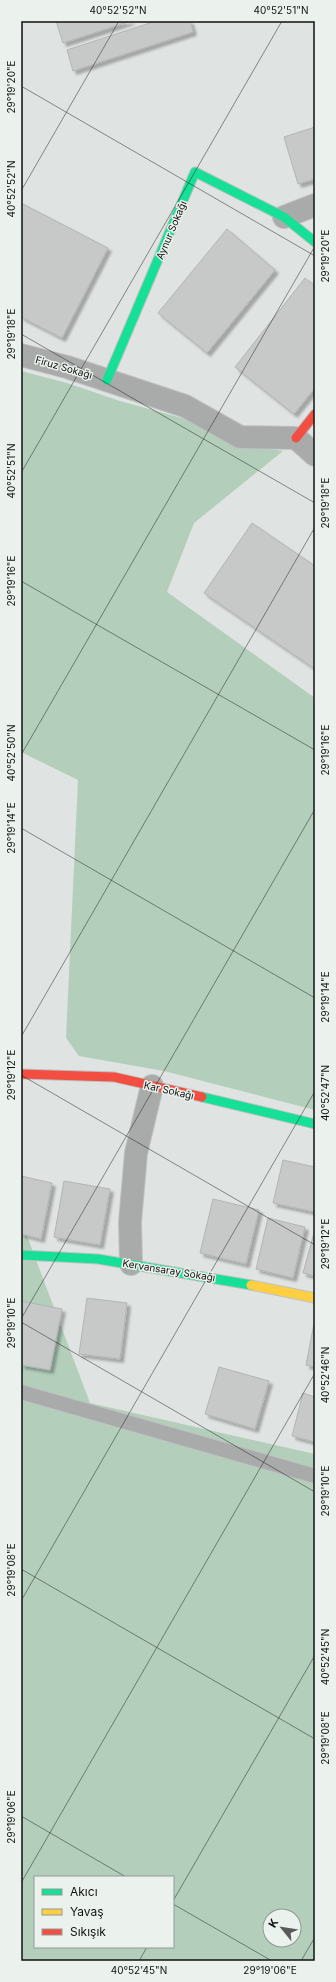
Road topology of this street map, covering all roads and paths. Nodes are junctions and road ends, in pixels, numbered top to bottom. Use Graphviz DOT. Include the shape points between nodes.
graph roads {
  1 [pos="315,205"];
  2 [pos="284,217"];
  3 [pos="315,242"];
  4 [pos="21,355"];
  5 [pos="107,380"];
  6 [pos="315,414"];
  7 [pos="296,438"];
  8 [pos="315,455"];
  9 [pos="21,1074"];
  10 [pos="152,1086"];
  11 [pos="315,1124"];
  12 [pos="21,1255"];
  13 [pos="131,1264"];
  14 [pos="315,1298"];
  15 [pos="21,1392"];
  16 [pos="315,1476"];
  1 -- 2 [label="street"];
  2 -- 3 [label="street"];
  2 -- 5 [label="street, Aynur Sokağı" via="195,172"];
  4 -- 5 [label="street, Firuz Sokağı"];
  5 -- 7 [label="street, Firuz Sokağı" via="185,406 240,436"];
  6 -- 7 [label="street"];
  7 -- 8 [label="street"];
  9 -- 10 [label="street, Kar Sokağı" via="114,1077"];
  10 -- 11 [label="street, Kar Sokağı"];
  10 -- 13 [label="street" via="136,1153 130,1222"];
  12 -- 13 [label="street, Kervansaray Sokağı" via="98,1258"];
  13 -- 14 [label="street, Kervansaray Sokağı"];
  15 -- 16 [label="lane"];
}
